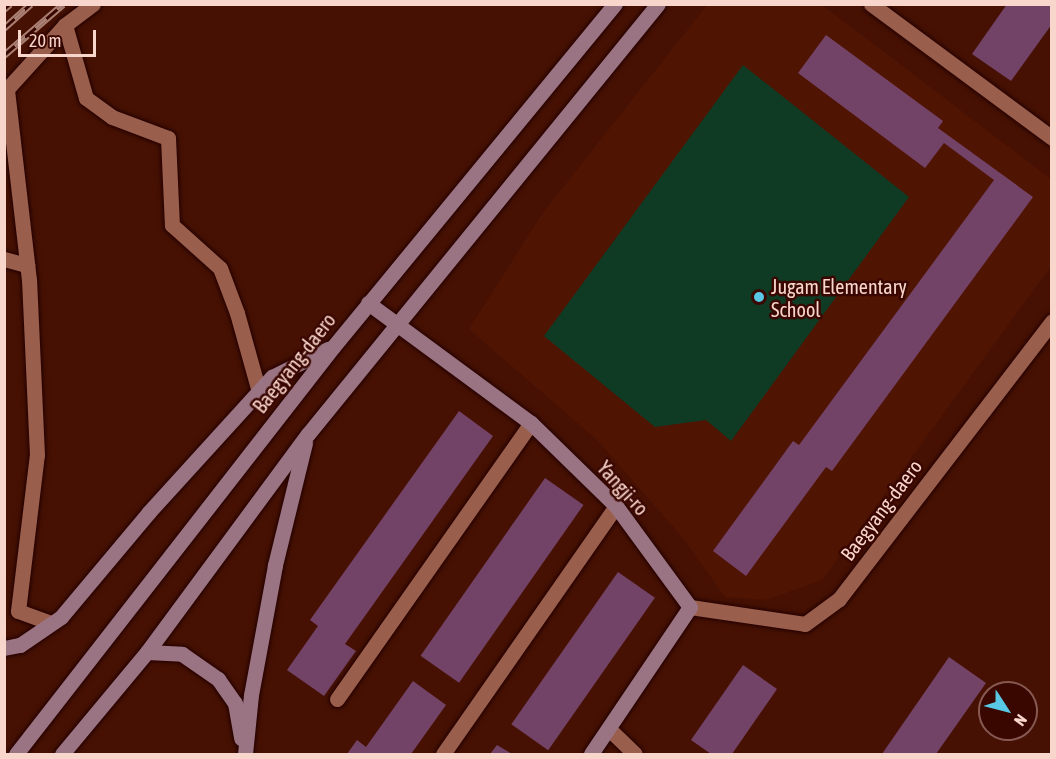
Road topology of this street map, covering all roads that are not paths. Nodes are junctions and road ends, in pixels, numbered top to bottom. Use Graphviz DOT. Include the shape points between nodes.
graph roads {
  1 [pos="93,4"];
  2 [pos="615,4"];
  3 [pos="658,4"];
  4 [pos="871,4"];
  5 [pos="65,26"];
  6 [pos="1052,138"];
  7 [pos="4,259"];
  8 [pos="27,265"];
  9 [pos="369,303"];
  10 [pos="1052,321"];
  11 [pos="394,325"];
  12 [pos="333,346"];
  13 [pos="259,392"];
  14 [pos="531,423"];
  15 [pos="308,434"];
  16 [pos="616,506"];
  17 [pos="690,607"];
  18 [pos="51,623"];
  19 [pos="4,648"];
  20 [pos="147,652"];
  21 [pos="337,699"];
  22 [pos="609,729"];
  23 [pos="16,754"];
  24 [pos="62,754"];
  25 [pos="244,754"];
  26 [pos="443,754"];
  27 [pos="591,754"];
  28 [pos="635,754"];
  1 -- 5 [label="street"];
  2 -- 9 [label="main road, Baegyang-daero"];
  3 -- 11 [label="main road"];
  4 -- 6 [label="street"];
  5 -- 8 [label="street" via="7,89"];
  5 -- 13 [label="street" via="86,98 112,117 168,138 172,225 220,268"];
  7 -- 8 [label="street"];
  8 -- 18 [label="street" via="37,455 18,611"];
  9 -- 11 [label="main road, Yangji-ro"];
  9 -- 12 [label="main road, Baegyang-daero"];
  10 -- 17 [label="street, Baegyang-daero" via="839,599 805,624"];
  11 -- 14 [label="main road, Yangji-ro"];
  11 -- 15 [label="main road"];
  12 -- 13 [label="main road" via="272,377"];
  12 -- 23 [label="main road, Baegyang-daero"];
  13 -- 18 [label="main road" via="149,512 62,617"];
  14 -- 16 [label="main road, Yangji-ro"];
  14 -- 21 [label="street"];
  15 -- 20 [label="main road"];
  15 -- 25 [label="main road" via="275,565"];
  16 -- 17 [label="main road, Yangji-ro"];
  16 -- 26 [label="street"];
  17 -- 22 [label="main road"];
  18 -- 19 [label="main road" via="20,645"];
  20 -- 24 [label="main road"];
  20 -- 25 [label="main road" via="182,654 218,679 235,703"];
  22 -- 27 [label="main road"];
  22 -- 28 [label="street"];
}
